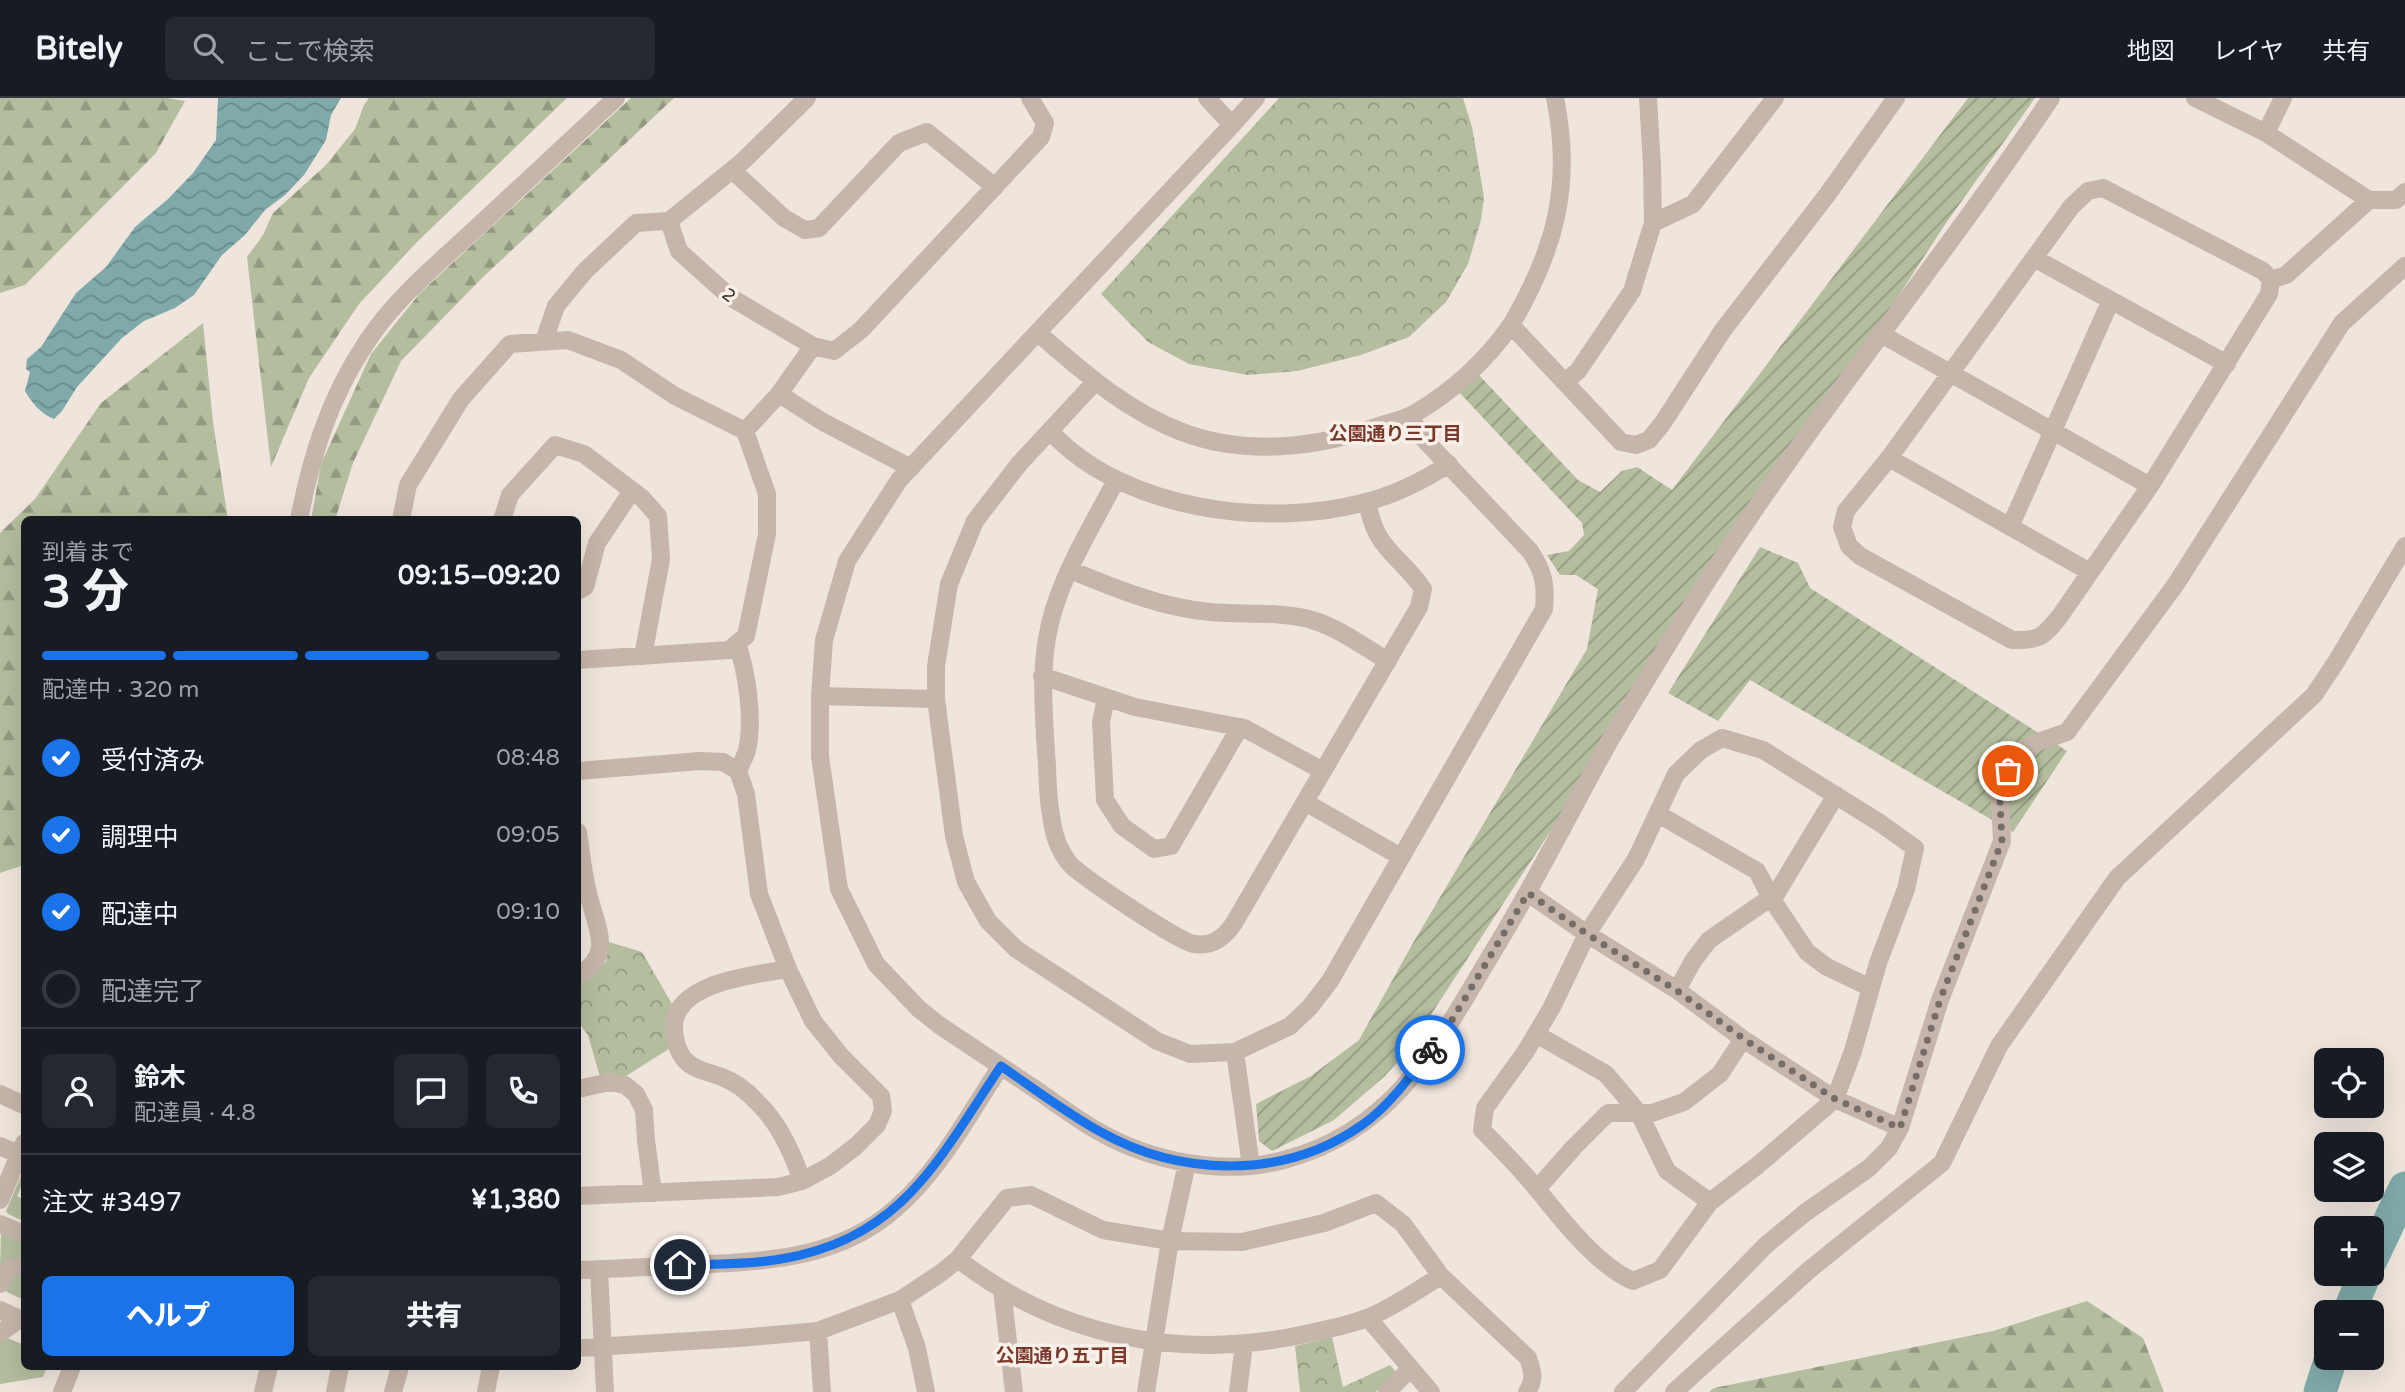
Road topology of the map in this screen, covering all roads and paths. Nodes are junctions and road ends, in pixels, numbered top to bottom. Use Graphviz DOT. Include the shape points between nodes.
graph roads {
  1 [pos="615,98"];
  2 [pos="807,98"];
  3 [pos="1030,98"];
  4 [pos="1206,98"];
  5 [pos="1256,98"];
  6 [pos="1556,98"];
  7 [pos="1648,98"];
  8 [pos="1775,98"];
  9 [pos="1896,98"];
  10 [pos="2050,98"];
  11 [pos="2195,98"];
  12 [pos="2283,98"];
  13 [pos="1231,125"];
  14 [pos="2266,133"];
  15 [pos="732,170"];
  16 [pos="995,187"];
  17 [pos="2405,192"];
  18 [pos="2369,200"];
  19 [pos="669,221"];
  20 [pos="1653,223"];
  21 [pos="2034,258"];
  22 [pos="2405,267"];
  23 [pos="2271,280"];
  24 [pos="2110,300"];
  25 [pos="1511,325"];
  26 [pos="1038,333"];
  27 [pos="1881,334"];
  28 [pos="544,341"];
  29 [pos="813,346"];
  30 [pos="2227,364"];
  31 [pos="1950,374"];
  32 [pos="1095,382"];
  33 [pos="1565,382"];
  34 [pos="779,394"];
  35 [pos="1411,416"];
  36 [pos="745,431"];
  37 [pos="1051,432"];
  38 [pos="2052,432"];
  39 [pos="1889,458"];
  40 [pos="1449,464"];
  41 [pos="911,468"];
  42 [pos="1116,481"];
  43 [pos="2150,486"];
  44 [pos="632,491"];
  45 [pos="1367,502"];
  46 [pos="300,516"];
  47 [pos="402,516"];
  48 [pos="503,516"];
  49 [pos="2010,527"];
  50 [pos="2405,546"];
  51 [pos="1070,570"];
  52 [pos="2090,572"];
  53 [pos="581,589"];
  54 [pos="737,643"];
  55 [pos="643,656"];
  56 [pos="581,660"];
  57 [pos="1388,661"];
  58 [pos="1042,676"];
  59 [pos="820,696"];
  60 [pos="1106,698"];
  61 [pos="936,699"];
  62 [pos="1240,727"];
  63 [pos="581,771"];
  64 [pos="738,771"];
  65 [pos="1323,771"];
  66 [pos="1836,795"];
  67 [pos="1305,802"];
  68 [pos="1658,814"];
  69 [pos="581,851"];
  70 [pos="1401,858"];
  71 [pos="1528,893"];
  72 [pos="1771,898"];
  73 [pos="1587,934"];
  74 [pos="788,969"];
  75 [pos="581,973"];
  76 [pos="1871,988"];
  77 [pos="1676,990"];
  78 [pos="1536,1034"];
  79 [pos="1744,1039"];
  80 [pos="1235,1052"];
  81 [pos="1001,1066"];
  82 [pos="581,1088"];
  83 [pos="0,1094"];
  84 [pos="1835,1099"];
  85 [pos="21,1104"];
  86 [pos="1639,1113"];
  87 [pos="1900,1128"];
  88 [pos="0,1146"];
  89 [pos="21,1151"];
  90 [pos="21,1156"];
  91 [pos="1186,1163"];
  92 [pos="1251,1166"];
  93 [pos="802,1181"];
  94 [pos="1537,1189"];
  95 [pos="653,1193"];
  96 [pos="581,1196"];
  97 [pos="0,1200"];
  98 [pos="1710,1202"];
  99 [pos="0,1223"];
  100 [pos="21,1231"];
  101 [pos="1170,1241"];
  102 [pos="958,1259"];
  103 [pos="21,1266"];
  104 [pos="599,1269"];
  105 [pos="581,1270"];
  106 [pos="1441,1276"];
  107 [pos="0,1284"];
  108 [pos="1002,1290"];
  109 [pos="900,1300"];
  110 [pos="0,1310"];
  111 [pos="1368,1318"];
  112 [pos="21,1320"];
  113 [pos="21,1321"];
  114 [pos="818,1331"];
  115 [pos="0,1334"];
  116 [pos="1155,1343"];
  117 [pos="1244,1344"];
  118 [pos="603,1347"];
  119 [pos="581,1348"];
  120 [pos="1410,1369"];
  121 [pos="71,1370"];
  122 [pos="268,1370"];
  123 [pos="340,1370"];
  124 [pos="399,1370"];
  125 [pos="490,1370"];
  126 [pos="60,1392"];
  127 [pos="263,1392"];
  128 [pos="335,1392"];
  129 [pos="393,1392"];
  130 [pos="486,1392"];
  131 [pos="605,1392"];
  132 [pos="822,1392"];
  133 [pos="926,1392"];
  134 [pos="1014,1392"];
  135 [pos="1146,1392"];
  136 [pos="1238,1392"];
  137 [pos="1387,1392"];
  138 [pos="1431,1392"];
  139 [pos="1527,1392"];
  140 [pos="1623,1392"];
  141 [pos="1674,1392"];
  1 -- 46 [label="street" via="383,320 352,366 324,424"];
  2 -- 15 [label="street"];
  3 -- 16 [label="street" via="1045,123 1041,137"];
  4 -- 13 [label="street"];
  5 -- 13 [label="street"];
  6 -- 25 [label="street" via="1562,132 1562,186 1550,243 1533,287"];
  7 -- 20 [label="street"];
  8 -- 20 [label="street" via="1693,204"];
  9 -- 33 [label="street" via="1723,330 1649,440 1636,445 1621,442"];
  10 -- 27 [label="street"];
  11 -- 14 [label="street"];
  12 -- 14 [label="street"];
  13 -- 26 [label="street"];
  14 -- 18 [label="street"];
  15 -- 16 [label="street" via="784,218 805,230 819,228 899,143 927,132"];
  15 -- 19 [label="street"];
  16 -- 29 [label="street" via="861,330 834,351"];
  17 -- 18 [label="street" via="2396,200"];
  18 -- 23 [label="street" via="2286,275"];
  19 -- 28 [label="street" via="636,223 585,271 556,306"];
  19 -- 29 [label="street, 2" via="679,251 730,297"];
  20 -- 33 [label="street" via="1632,292 1578,372"];
  21 -- 23 [label="street" via="2071,207 2088,191 2103,188 2263,271"];
  21 -- 24 [label="street"];
  21 -- 31 [label="street"];
  22 -- 87 [label="street" via="2342,323 2176,584 2067,732 2035,743 2009,768 2000,801 2002,841 1940,1000"];
  23 -- 30 [label="street" via="2269,294"];
  24 -- 30 [label="street"];
  24 -- 38 [label="street"];
  25 -- 33 [label="street"];
  25 -- 35 [label="street" via="1463,379"];
  26 -- 32 [label="street"];
  26 -- 41 [label="street"];
  27 -- 31 [label="street"];
  27 -- 71 [label="street" via="1788,461 1692,605 1609,743"];
  28 -- 36 [label="street" via="568,340 621,360 675,396"];
  28 -- 47 [label="street" via="510,344 461,400 408,485"];
  29 -- 34 [label="street"];
  30 -- 43 [label="street"];
  31 -- 38 [label="street"];
  31 -- 39 [label="street"];
  32 -- 35 [label="street" via="1182,432 1244,445 1323,442"];
  32 -- 37 [label="street"];
  34 -- 36 [label="street"];
  34 -- 41 [label="street"];
  35 -- 40 [label="street" via="1419,434"];
  36 -- 54 [label="street" via="767,494 767,534 746,636"];
  37 -- 42 [label="street"];
  37 -- 61 [label="street" via="996,491 975,521 949,584 936,666"];
  38 -- 43 [label="street"];
  38 -- 49 [label="street"];
  39 -- 49 [label="street"];
  39 -- 52 [label="street" via="1846,511 1842,527 1849,546 1860,556 2012,640 2032,641 2045,635"];
  40 -- 45 [label="street"];
  40 -- 70 [label="street" via="1530,551 1541,568 1544,609"];
  41 -- 59 [label="street" via="846,561 824,640"];
  42 -- 45 [label="street" via="1168,499 1236,511 1298,512"];
  42 -- 51 [label="street"];
  43 -- 52 [label="street"];
  44 -- 48 [label="street" via="584,454 555,445 510,495"];
  44 -- 53 [label="street" via="597,543"];
  44 -- 55 [label="street" via="658,516 661,559"];
  45 -- 57 [label="street" via="1375,530 1423,589 1419,607"];
  49 -- 52 [label="street"];
  50 -- 141 [label="street" via="2314,695 2117,878 1999,1046 1942,1163 1809,1270"];
  51 -- 57 [label="street" via="1134,596 1187,609 1308,618"];
  51 -- 58 [label="street" via="1052,613"];
  54 -- 55 [label="street" via="729,650"];
  54 -- 64 [label="street" via="749,709 747,749"];
  55 -- 56 [label="street"];
  57 -- 65 [label="street"];
  58 -- 60 [label="street"];
  58 -- 67 [label="street" via="1050,814 1060,851 1078,872 1182,940 1199,945 1227,933"];
  59 -- 61 [label="street"];
  59 -- 81 [label="street" via="820,756 839,889 876,964 919,1009"];
  60 -- 62 [label="street"];
  60 -- 62 [label="street" via="1101,722 1105,800 1122,826 1154,849 1171,846"];
  61 -- 80 [label="street" via="954,836 966,882 988,921 1016,949 1157,1041 1190,1054"];
  62 -- 65 [label="street"];
  63 -- 64 [label="street" via="723,761"];
  64 -- 74 [label="street" via="746,794 759,894"];
  65 -- 67 [label="street"];
  66 -- 68 [label="street" via="1763,750 1721,738 1676,774"];
  66 -- 72 [label="street"];
  66 -- 76 [label="street" via="1915,848 1906,889"];
  67 -- 70 [label="street"];
  68 -- 72 [label="street" via="1757,871"];
  68 -- 73 [label="street" via="1636,859"];
  69 -- 75 [label="street" via="601,944 595,963"];
  70 -- 80 [label="street" via="1330,981 1310,1007 1290,1026"];
  71 -- 73 [label="street"];
  71 -- 92 [label="street" via="1446,1030 1402,1088 1362,1125 1313,1151"];
  72 -- 76 [label="street" via="1807,952"];
  72 -- 77 [label="street" via="1709,940"];
  73 -- 77 [label="street"];
  73 -- 78 [label="street"];
  74 -- 93 [label="street" via="813,1021 881,1096 883,1111 877,1125 856,1146"];
  74 -- 93 [label="street" via="709,985 679,1008 673,1021 674,1037 684,1059 702,1072 724,1078 759,1103 785,1140"];
  76 -- 84 [label="street"];
  77 -- 79 [label="street"];
  78 -- 86 [label="street" via="1606,1074"];
  78 -- 94 [label="street" via="1485,1108 1482,1130"];
  79 -- 84 [label="street"];
  79 -- 86 [label="street" via="1720,1074 1684,1102"];
  80 -- 92 [label="street"];
  81 -- 91 [label="street" via="1099,1132 1141,1151"];
  81 -- 104 [label="street" via="913,1191 880,1220 849,1238 779,1260"];
  82 -- 95 [label="street" via="609,1082 625,1085 636,1094 645,1110"];
  83 -- 85 [label="street"];
  84 -- 87 [label="street"];
  84 -- 98 [label="street"];
  86 -- 94 [label="street" via="1608,1113"];
  86 -- 98 [label="street" via="1667,1171"];
  87 -- 140 [label="street" via="1889,1148 1869,1168 1766,1245"];
  88 -- 89 [label="street"];
  90 -- 97 [label="street"];
  91 -- 92 [label="street"];
  91 -- 101 [label="street"];
  93 -- 95 [label="street" via="778,1187"];
  94 -- 98 [label="street" via="1618,1275 1633,1281 1660,1270"];
  95 -- 96 [label="street"];
  99 -- 100 [label="street"];
  101 -- 102 [label="street" via="1103,1230 1031,1195 1007,1198"];
  101 -- 106 [label="street" via="1242,1242 1324,1223 1376,1203 1403,1224"];
  101 -- 116 [label="street"];
  102 -- 108 [label="street"];
  102 -- 109 [label="street"];
  103 -- 107 [label="street" via="5,1272"];
  104 -- 105 [label="street"];
  104 -- 118 [label="street"];
  106 -- 111 [label="street"];
  106 -- 139 [label="street" via="1528,1359 1533,1384"];
  108 -- 116 [label="street" via="1041,1311 1094,1330"];
  108 -- 134 [label="street"];
  109 -- 114 [label="street"];
  109 -- 133 [label="street"];
  110 -- 112 [label="street"];
  111 -- 117 [label="street" via="1288,1339"];
  111 -- 120 [label="street"];
  113 -- 115 [label="street"];
  114 -- 118 [label="street"];
  114 -- 132 [label="street"];
  116 -- 117 [label="street"];
  116 -- 135 [label="street"];
  117 -- 136 [label="street"];
  118 -- 119 [label="street"];
  118 -- 131 [label="street"];
  120 -- 137 [label="street"];
  120 -- 138 [label="street"];
  121 -- 126 [label="street"];
  122 -- 127 [label="street"];
  123 -- 128 [label="street"];
  124 -- 129 [label="street"];
  125 -- 130 [label="street"];
}
